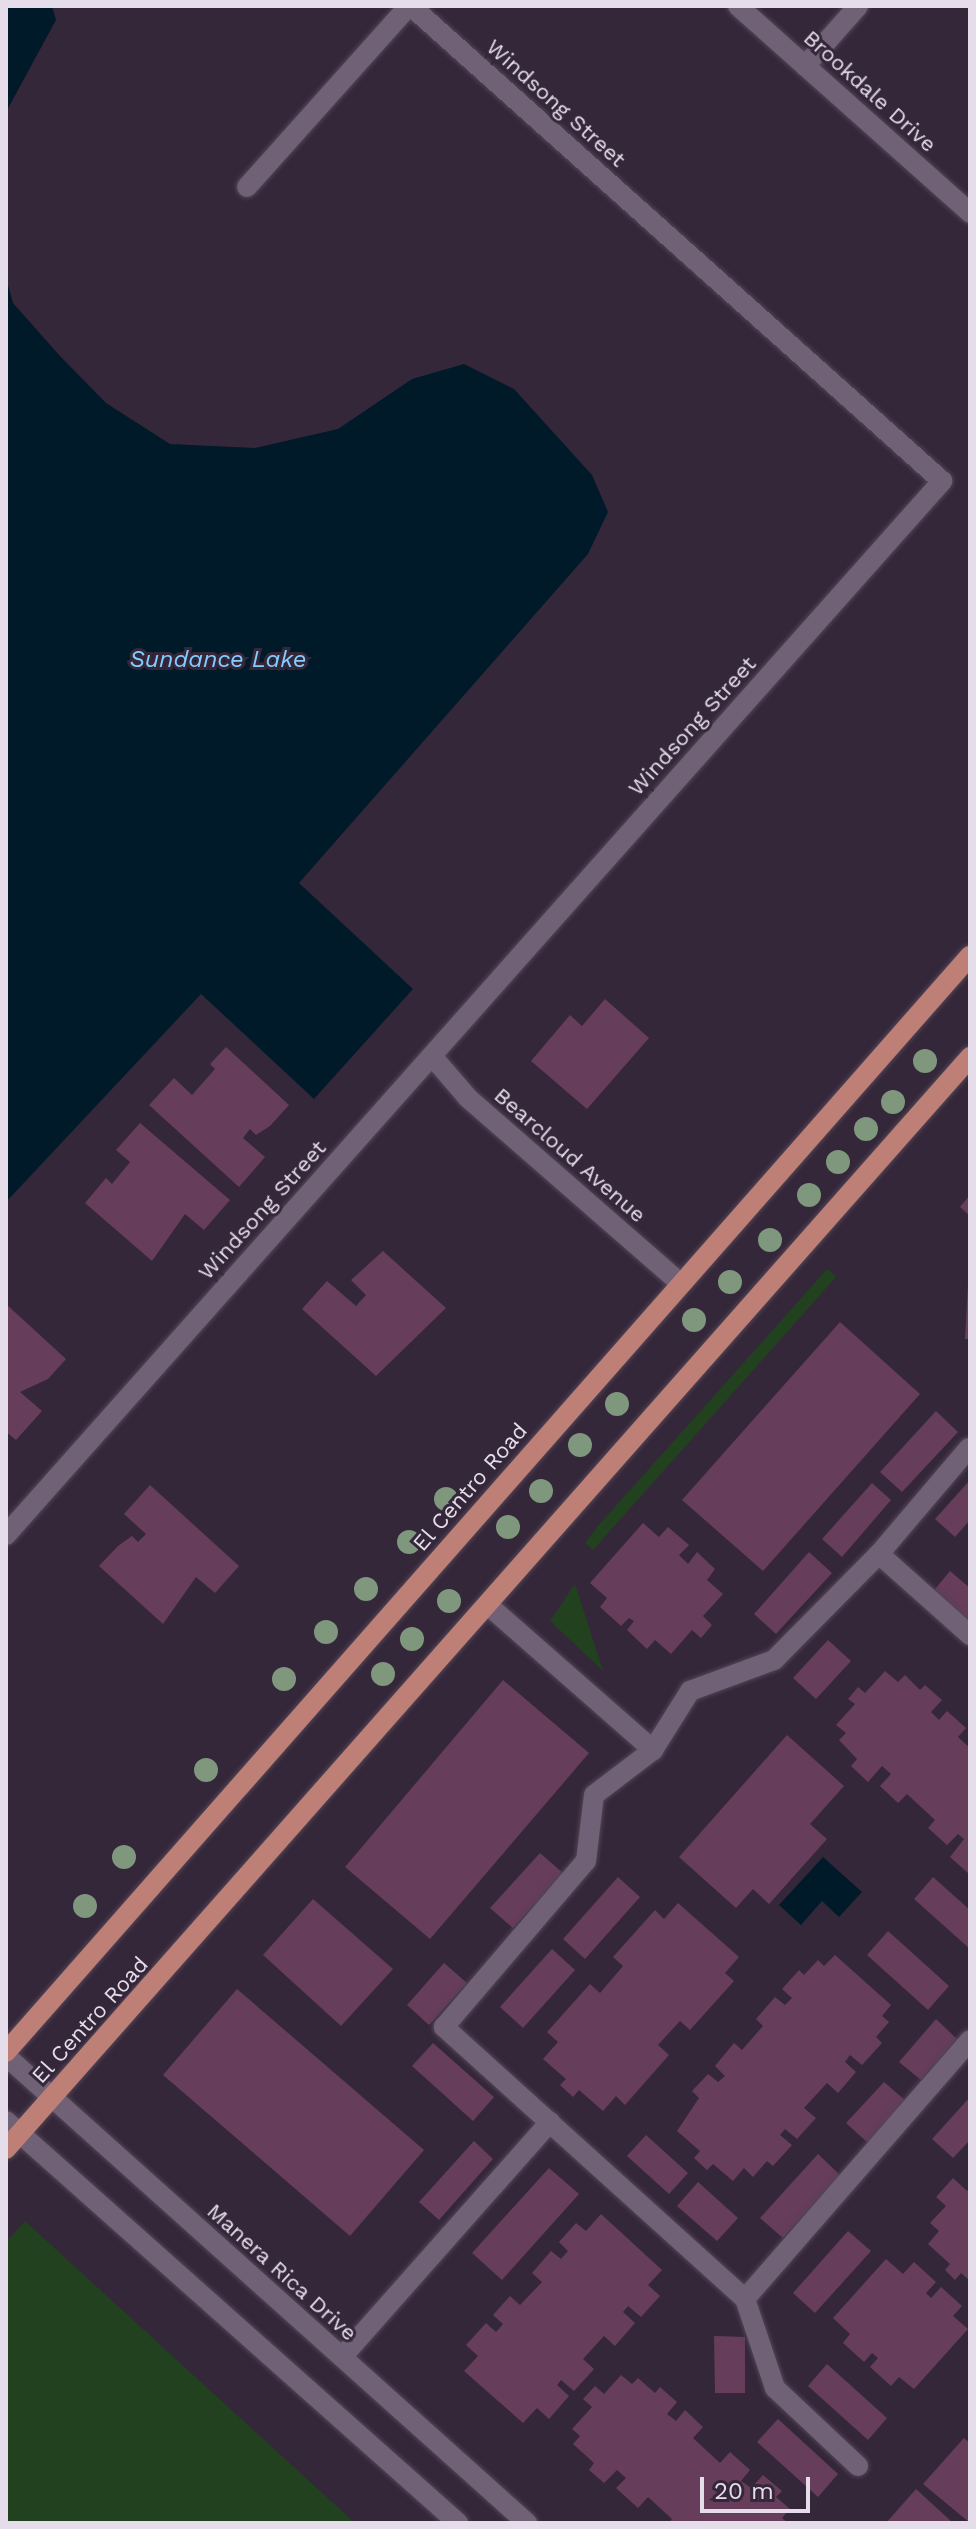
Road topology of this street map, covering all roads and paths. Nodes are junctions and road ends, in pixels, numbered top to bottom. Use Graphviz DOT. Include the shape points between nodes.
graph roads {
  1 [pos="410,6"];
  2 [pos="738,6"];
  3 [pos="858,6"];
  4 [pos="805,66"];
  5 [pos="247,187"];
  6 [pos="970,213"];
  7 [pos="970,956"];
  8 [pos="432,1056"];
  9 [pos="970,1057"];
  10 [pos="681,1284"];
  11 [pos="969,1448"];
  12 [pos="6,1535"];
  13 [pos="879,1554"];
  14 [pos="488,1605"];
  15 [pos="970,1635"];
  16 [pos="653,1750"];
  17 [pos="970,2040"];
  18 [pos="6,2054"];
  19 [pos="52,2098"];
  20 [pos="550,2122"];
  21 [pos="13,2127"];
  22 [pos="6,2149"];
  23 [pos="745,2299"];
  24 [pos="342,2357"];
  25 [pos="858,2466"];
  26 [pos="458,2523"];
  27 [pos="527,2523"];
  1 -- 5 [label="street"];
  1 -- 8 [label="street, Windsong Street" via="942,481"];
  2 -- 4 [label="street, Brookdale Drive"];
  3 -- 4 [label="street"];
  4 -- 6 [label="street, Brookdale Drive"];
  7 -- 10 [label="main road, El Centro Road"];
  8 -- 10 [label="street, Bearcloud Avenue" via="468,1098"];
  8 -- 12 [label="street, Windsong Street"];
  9 -- 14 [label="main road, El Centro Road"];
  10 -- 18 [label="main road, El Centro Road"];
  11 -- 13 [label="street"];
  13 -- 15 [label="street"];
  13 -- 16 [label="street" via="774,1660 690,1691"];
  14 -- 16 [label="street"];
  14 -- 19 [label="main road, El Centro Road"];
  16 -- 20 [label="street" via="594,1795 586,1861 444,2027"];
  17 -- 23 [label="street"];
  18 -- 19 [label="street, Manera Rica Drive"];
  19 -- 21 [label="main road, El Centro Road"];
  19 -- 24 [label="street, Manera Rica Drive"];
  20 -- 23 [label="street"];
  20 -- 24 [label="street"];
  21 -- 22 [label="main road, El Centro Road"];
  21 -- 26 [label="street"];
  23 -- 25 [label="street" via="775,2388"];
  24 -- 27 [label="street, Manera Rica Drive"];
}
